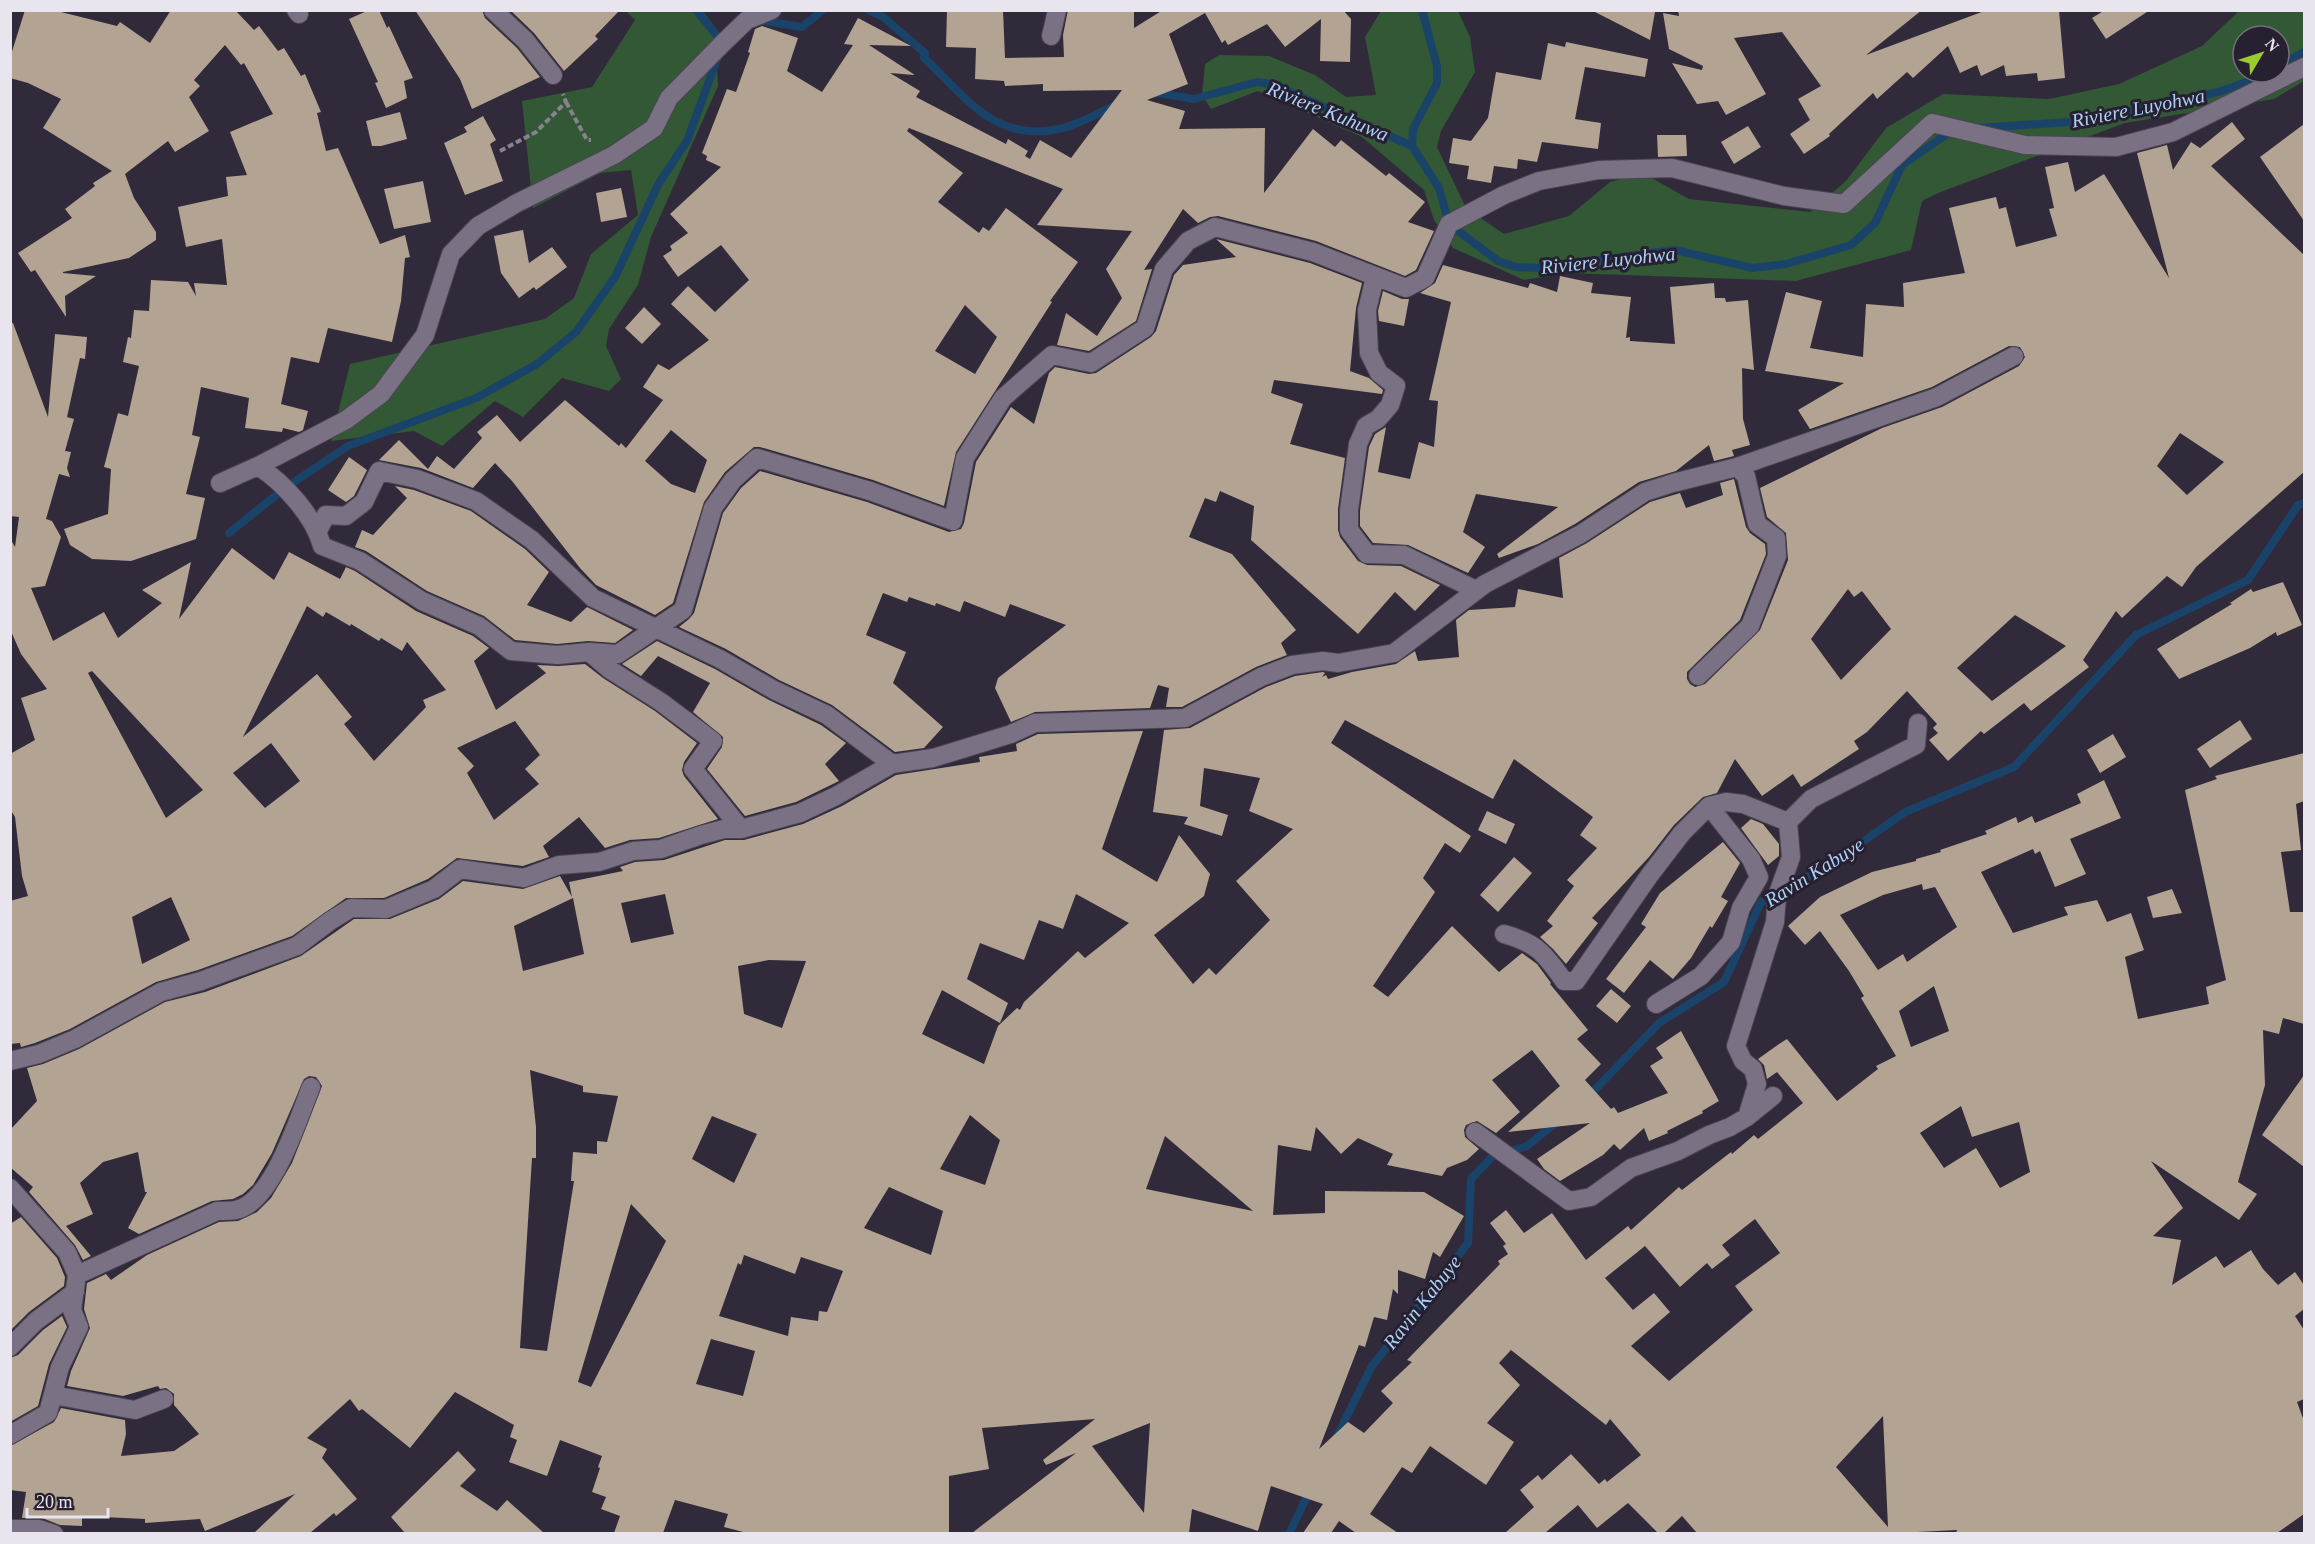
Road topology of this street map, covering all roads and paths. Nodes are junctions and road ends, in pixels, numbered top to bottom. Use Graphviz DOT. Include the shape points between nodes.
graph roads {
  1 [pos="493,10"];
  2 [pos="772,10"];
  3 [pos="1057,10"];
  4 [pos="1051,36"];
  5 [pos="2304,67"];
  6 [pos="553,75"];
  7 [pos="566,102"];
  8 [pos="596,140"];
  9 [pos="500,151"];
  10 [pos="1375,277"];
  11 [pos="2014,356"];
  12 [pos="258,466"];
  13 [pos="1737,467"];
  14 [pos="220,483"];
  15 [pos="318,531"];
  16 [pos="1476,590"];
  17 [pos="655,629"];
  18 [pos="589,652"];
  19 [pos="1698,676"];
  20 [pos="1918,723"];
  21 [pos="892,764"];
  22 [pos="1709,806"];
  23 [pos="1788,822"];
  24 [pos="741,829"];
  25 [pos="1504,934"];
  26 [pos="1656,1004"];
  27 [pos="10,1061"];
  28 [pos="311,1087"];
  29 [pos="1773,1096"];
  30 [pos="1747,1117"];
  31 [pos="1475,1132"];
  32 [pos="10,1188"];
  33 [pos="76,1283"];
  34 [pos="10,1347"];
  35 [pos="53,1395"];
  36 [pos="164,1400"];
  37 [pos="10,1435"];
  38 [pos="10,1529"];
  39 [pos="54,1533"];
  1 -- 6 [label="street" via="525,40"];
  2 -- 12 [label="street" via="747,20 723,43 669,98 654,128 614,155 478,226 451,254 425,335 381,394 346,420"];
  3 -- 4 [label="street"];
  5 -- 10 [label="street" via="2173,132 2115,147 2025,145 1932,123 1844,204 1784,196 1672,168 1599,170 1539,181 1449,224 1425,278 1406,288"];
  6 -- 7 [label="path"];
  7 -- 8 [label="path" via="587,140"];
  7 -- 9 [label="path" via="536,132"];
  10 -- 16 [label="street" via="1367,310 1369,353 1379,373 1396,386 1390,405 1366,426 1358,444 1349,530 1367,554 1404,555"];
  10 -- 17 [label="street" via="1313,252 1215,227 1188,241 1164,269 1145,328 1091,363 1052,355 1003,398 965,458 953,521 870,491 757,458 733,480 713,508 683,610"];
  11 -- 13 [label="street" via="1937,397"];
  12 -- 14 [label="street"];
  12 -- 15 [label="street" via="285,488"];
  13 -- 16 [label="street" via="1645,492 1581,534"];
  13 -- 19 [label="street" via="1746,476 1757,524 1776,538 1777,556 1750,626"];
  15 -- 17 [label="street" via="326,515 346,516 364,502 378,471 417,479 476,501 532,540 593,598"];
  15 -- 18 [label="street" via="322,546 360,561 422,601 479,627 511,651 557,655"];
  16 -- 21 [label="street" via="1394,653 1338,663 1293,665 1261,677 1185,718 1035,723 933,758"];
  17 -- 18 [label="street" via="618,654"];
  17 -- 21 [label="street" via="827,715"];
  18 -- 24 [label="street" via="713,741 693,769"];
  20 -- 23 [label="street" via="1916,745 1810,799"];
  21 -- 24 [label="street" via="800,813"];
  22 -- 23 [label="street" via="1743,804"];
  22 -- 25 [label="street" via="1648,876 1576,981 1564,981 1545,954 1522,939"];
  22 -- 26 [label="street" via="1751,859 1759,877 1741,908 1731,942 1701,976"];
  23 -- 30 [label="street" via="1791,857 1736,1046 1753,1070 1757,1084"];
  24 -- 27 [label="street" via="724,829 661,849 633,851 599,862 560,865 524,878 460,868 435,889 386,909 351,908 297,946 161,992 75,1039"];
  28 -- 33 [label="street" via="276,1173 257,1197 238,1210 217,1211"];
  29 -- 30 [label="street"];
  30 -- 31 [label="street" via="1678,1151 1631,1168 1591,1197 1569,1201"];
  32 -- 33 [label="street" via="67,1252"];
  33 -- 34 [label="street"];
  33 -- 35 [label="street" via="72,1311 78,1327 60,1367"];
  35 -- 36 [label="street" via="135,1410"];
  35 -- 37 [label="street" via="48,1413"];
  38 -- 39 [label="street"];
}
